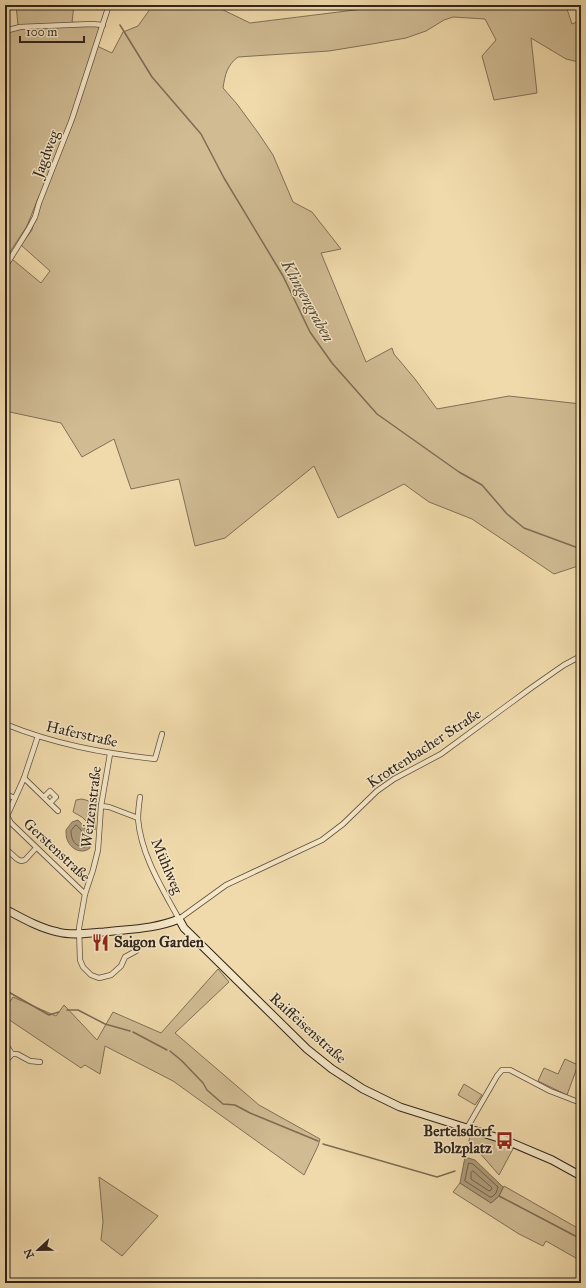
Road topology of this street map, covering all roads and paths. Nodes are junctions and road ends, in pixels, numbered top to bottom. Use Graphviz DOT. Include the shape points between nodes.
graph roads {
  1 [pos="109,5"];
  2 [pos="103,25"];
  3 [pos="5,31"];
  4 [pos="5,267"];
  5 [pos="581,656"];
  6 [pos="5,724"];
  7 [pos="162,734"];
  8 [pos="38,736"];
  9 [pos="110,754"];
  10 [pos="24,778"];
  11 [pos="5,794"];
  12 [pos="44,797"];
  13 [pos="140,797"];
  14 [pos="15,798"];
  15 [pos="50,803"];
  16 [pos="101,806"];
  17 [pos="58,811"];
  18 [pos="138,818"];
  19 [pos="5,848"];
  20 [pos="36,848"];
  21 [pos="85,894"];
  22 [pos="5,909"];
  23 [pos="179,919"];
  24 [pos="80,934"];
  25 [pos="136,951"];
  26 [pos="5,1044"];
  27 [pos="12,1054"];
  28 [pos="5,1062"];
  29 [pos="40,1062"];
  30 [pos="581,1103"];
  31 [pos="467,1128"];
  32 [pos="580,1172"];
  1 -- 2 [label="street, Jagdweg"];
  2 -- 3 [label="street" via="20,27"];
  2 -- 4 [label="street, Jagdweg" via="72,119 35,217"];
  5 -- 23 [label="street, Krottenbacher Straße" via="531,688 441,754 394,779 322,840 226,885"];
  6 -- 8 [label="street, Haferstraße"];
  7 -- 9 [label="street, Haferstraße" via="155,759"];
  8 -- 9 [label="street, Haferstraße"];
  8 -- 10 [label="street, Gerstenstraße"];
  9 -- 16 [label="street, Weizenstraße"];
  10 -- 12 [label="street"];
  10 -- 14 [label="street, Gerstenstraße"];
  11 -- 14 [label="street"];
  12 -- 15 [label="street"];
  12 -- 15 [label="street" via="50,791 56,797"];
  13 -- 18 [label="street, Mühlweg"];
  14 -- 20 [label="street, Gerstenstraße" via="7,819"];
  15 -- 17 [label="street"];
  16 -- 18 [label="street"];
  16 -- 21 [label="street, Weizenstraße" via="98,850"];
  18 -- 23 [label="street, Mühlweg" via="142,841 151,866"];
  19 -- 20 [label="street" via="21,861 26,860"];
  20 -- 21 [label="street, Gerstenstraße"];
  21 -- 24 [label="street, Weizenstraße"];
  22 -- 24 [label="street" via="59,933"];
  23 -- 24 [label="street" via="153,927"];
  23 -- 31 [label="street, Raiffeisenstraße" via="184,928 307,1049 332,1069 363,1089 400,1107"];
  24 -- 25 [label="street, Weizenstraße" via="80,960 83,967 91,975 99,978 112,975 121,966 125,957"];
  26 -- 27 [label="street"];
  27 -- 28 [label="street"];
  27 -- 29 [label="street"];
  30 -- 31 [label="street" via="550,1091 510,1070 502,1070"];
  31 -- 32 [label="street, Raiffeisenstraße" via="505,1140"];
}
